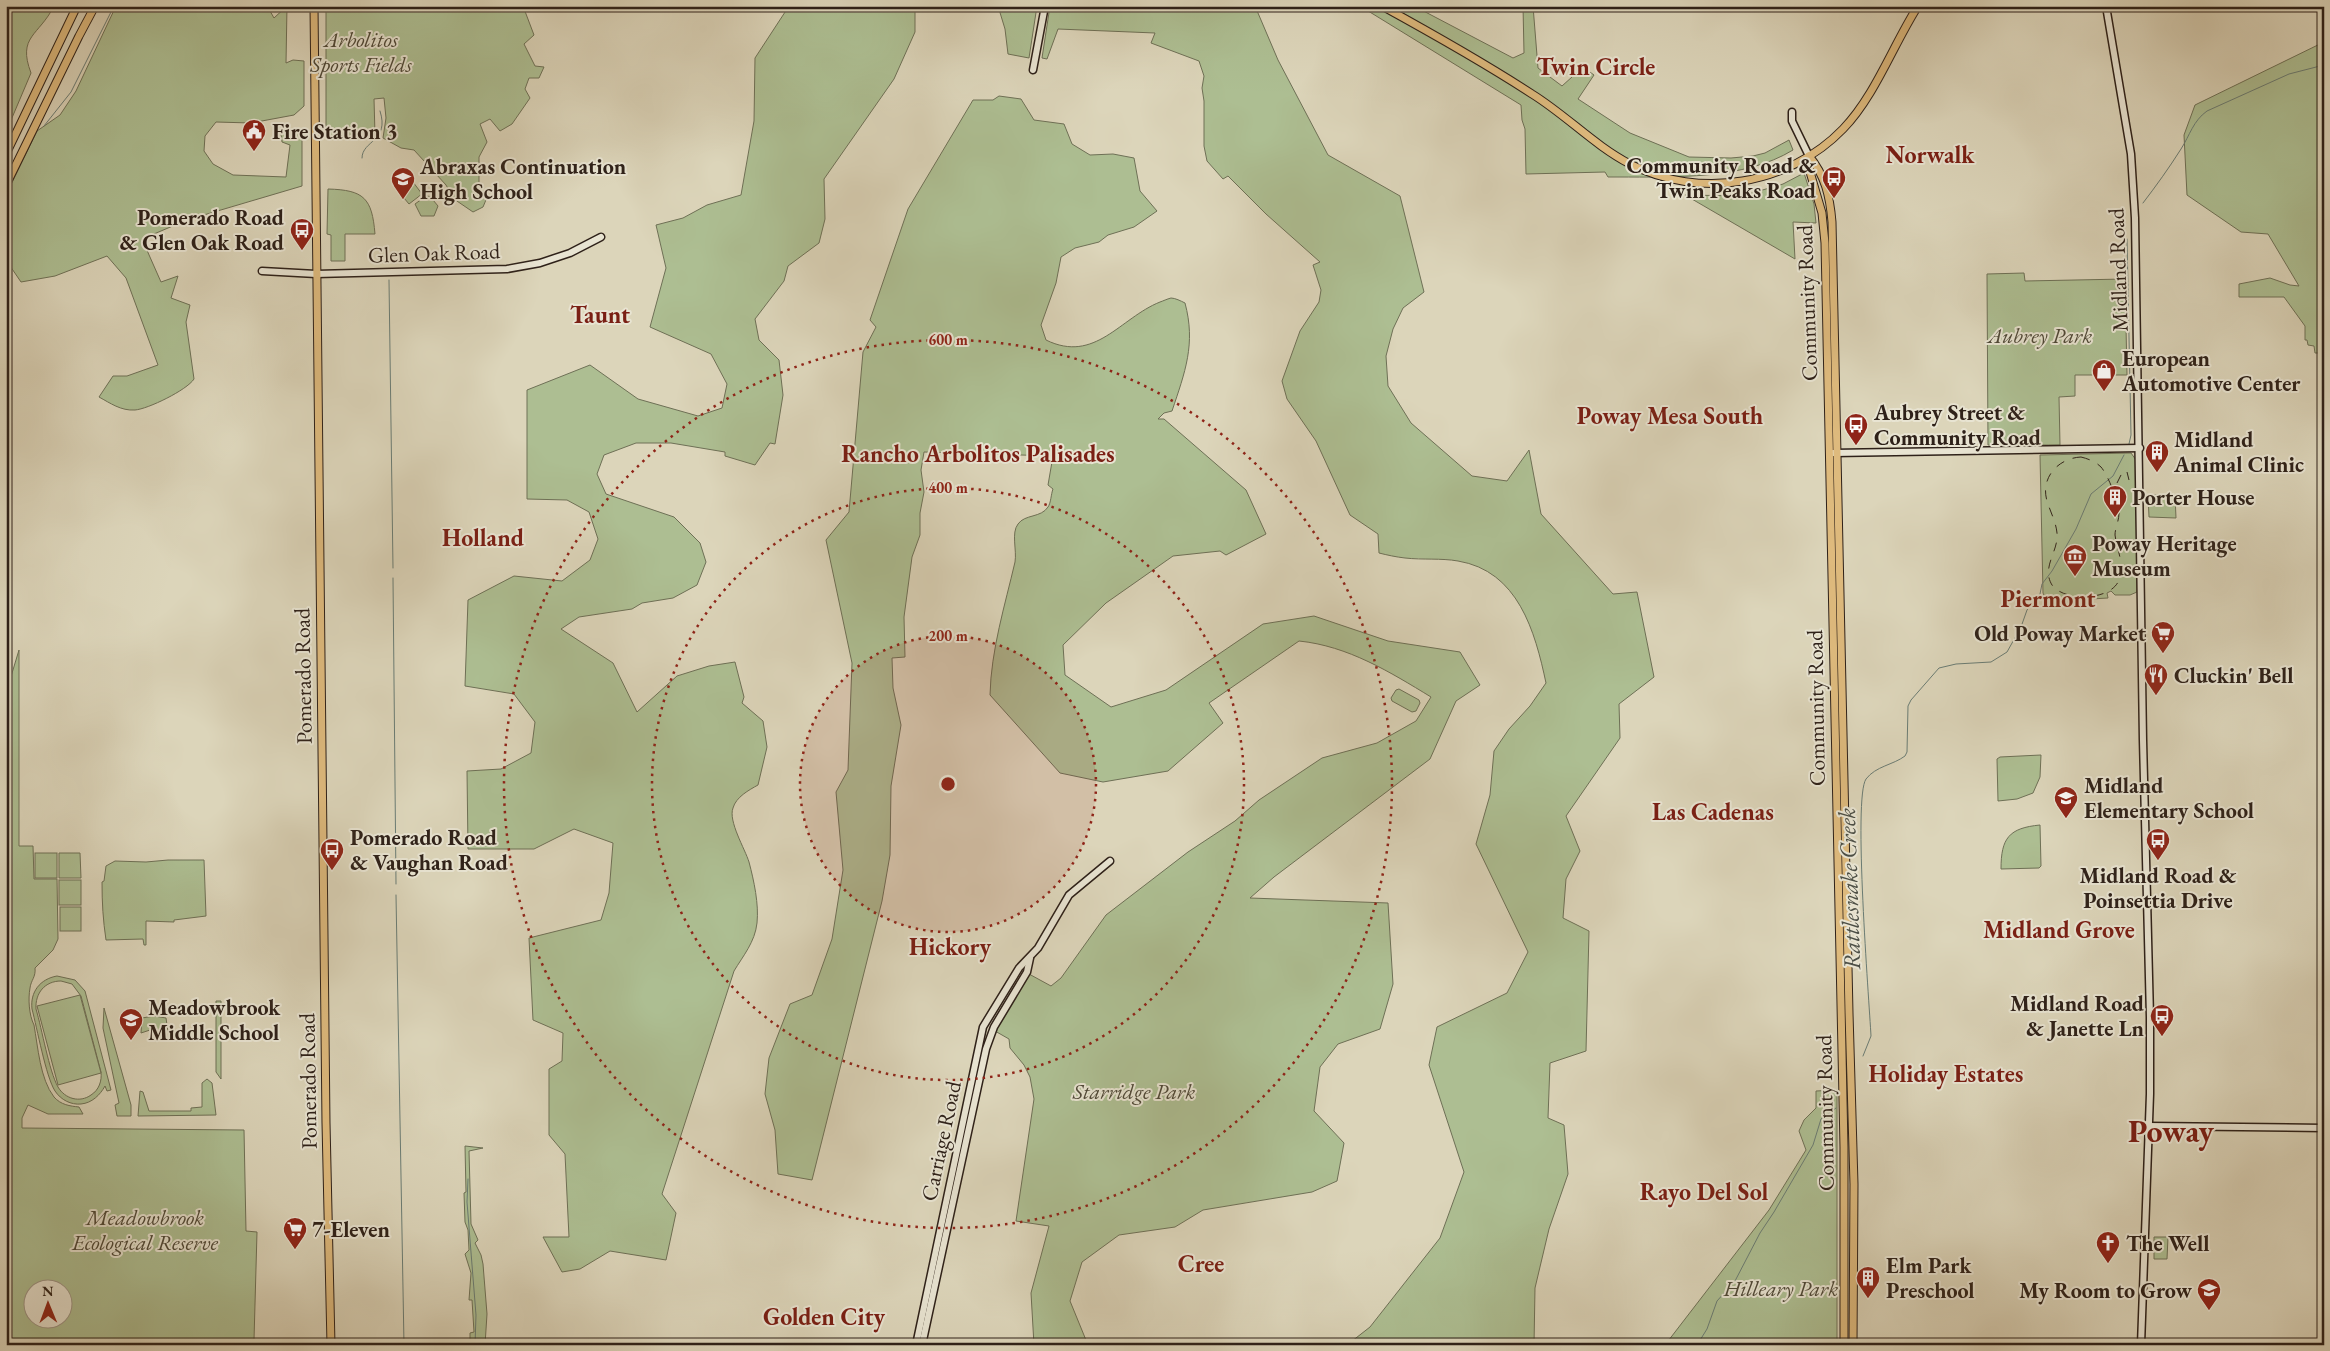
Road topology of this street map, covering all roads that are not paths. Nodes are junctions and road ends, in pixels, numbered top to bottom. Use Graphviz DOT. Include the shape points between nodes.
graph roads {
  1 [pos="77,6"];
  2 [pos="95,6"];
  3 [pos="314,6"];
  4 [pos="1045,6"];
  5 [pos="1382,6"];
  6 [pos="1918,6"];
  7 [pos="2106,6"];
  8 [pos="1033,70"];
  9 [pos="1792,112"];
  10 [pos="6,154"];
  11 [pos="1809,156"];
  12 [pos="6,185"];
  13 [pos="600,237"];
  14 [pos="262,271"];
  15 [pos="316,274"];
  16 [pos="2140,448"];
  17 [pos="1832,453"];
  18 [pos="1842,716"];
  19 [pos="1835,769"];
  20 [pos="1844,810"];
  21 [pos="1110,861"];
  22 [pos="1030,958"];
  23 [pos="1004,992"];
  24 [pos="1012,997"];
  25 [pos="980,1061"];
  26 [pos="1842,1079"];
  27 [pos="1842,1100"];
  28 [pos="1852,1110"];
  29 [pos="2148,1126"];
  30 [pos="2324,1128"];
  31 [pos="1853,1130"];
  32 [pos="1844,1147"];
  33 [pos="1854,1184"];
  34 [pos="1845,1185"];
  35 [pos="1854,1215"];
  36 [pos="925,1316"];
  37 [pos="331,1345"];
  38 [pos="916,1345"];
  39 [pos="922,1345"];
  40 [pos="1844,1345"];
  41 [pos="1853,1345"];
  42 [pos="2141,1345"];
  1 -- 10 [label="main road"];
  2 -- 12 [label="main road"];
  3 -- 15 [label="main road, Pomerado Road"];
  4 -- 8 [label="street"];
  5 -- 11 [label="main road" via="1480,60 1534,95 1608,151 1651,174 1682,182 1720,184 1765,177"];
  6 -- 11 [label="main road" via="1845,127"];
  7 -- 16 [label="street, Midland Road" via="2132,154"];
  9 -- 11 [label="street" via="1792,121"];
  11 -- 17 [label="main road, Community Road" via="1825,237"];
  13 -- 15 [label="street, Glen Oak Road" via="570,253 507,269"];
  14 -- 15 [label="street, Glen Oak Road"];
  15 -- 37 [label="main road, Pomerado Road"];
  16 -- 17 [label="street"];
  16 -- 29 [label="street, Midland Road" via="2150,1017"];
  17 -- 18 [label="main road, Community Road"];
  17 -- 19 [label="main road, Community Road"];
  18 -- 19 [label="main road" via="1838,730 1839,766"];
  18 -- 20 [label="main road, Community Road"];
  19 -- 20 [label="main road" via="1839,772 1840,802"];
  19 -- 26 [label="main road, Community Road"];
  20 -- 28 [label="main road, Community Road"];
  21 -- 22 [label="street, Carriage Road" via="1069,895"];
  22 -- 23 [label="street, Carriage Road" via="1018,968"];
  22 -- 24 [label="street, Carriage Road" via="1027,972"];
  23 -- 24 [label="street"];
  23 -- 25 [label="street, Carriage Road" via="982,1030"];
  24 -- 25 [label="street, Carriage Road" via="994,1027"];
  25 -- 36 [label="street, Carriage Road"];
  26 -- 27 [label="main road, Community Road"];
  26 -- 28 [label="main road" via="1846,1081 1848,1104"];
  27 -- 31 [label="main road" via="1848,1128"];
  27 -- 32 [label="main road, Community Road"];
  28 -- 31 [label="main road, Community Road"];
  29 -- 30 [label="street"];
  29 -- 42 [label="street, Midland Road"];
  31 -- 33 [label="main road, Community Road"];
  32 -- 33 [label="main road" via="1849,1181"];
  32 -- 34 [label="main road, Community Road"];
  33 -- 35 [label="main road, Community Road"];
  34 -- 35 [label="main road" via="1849,1214"];
  34 -- 40 [label="main road, Community Road"];
  35 -- 41 [label="main road, Community Road"];
  36 -- 38 [label="street, Carriage Road"];
  36 -- 39 [label="street, Carriage Road"];
}
